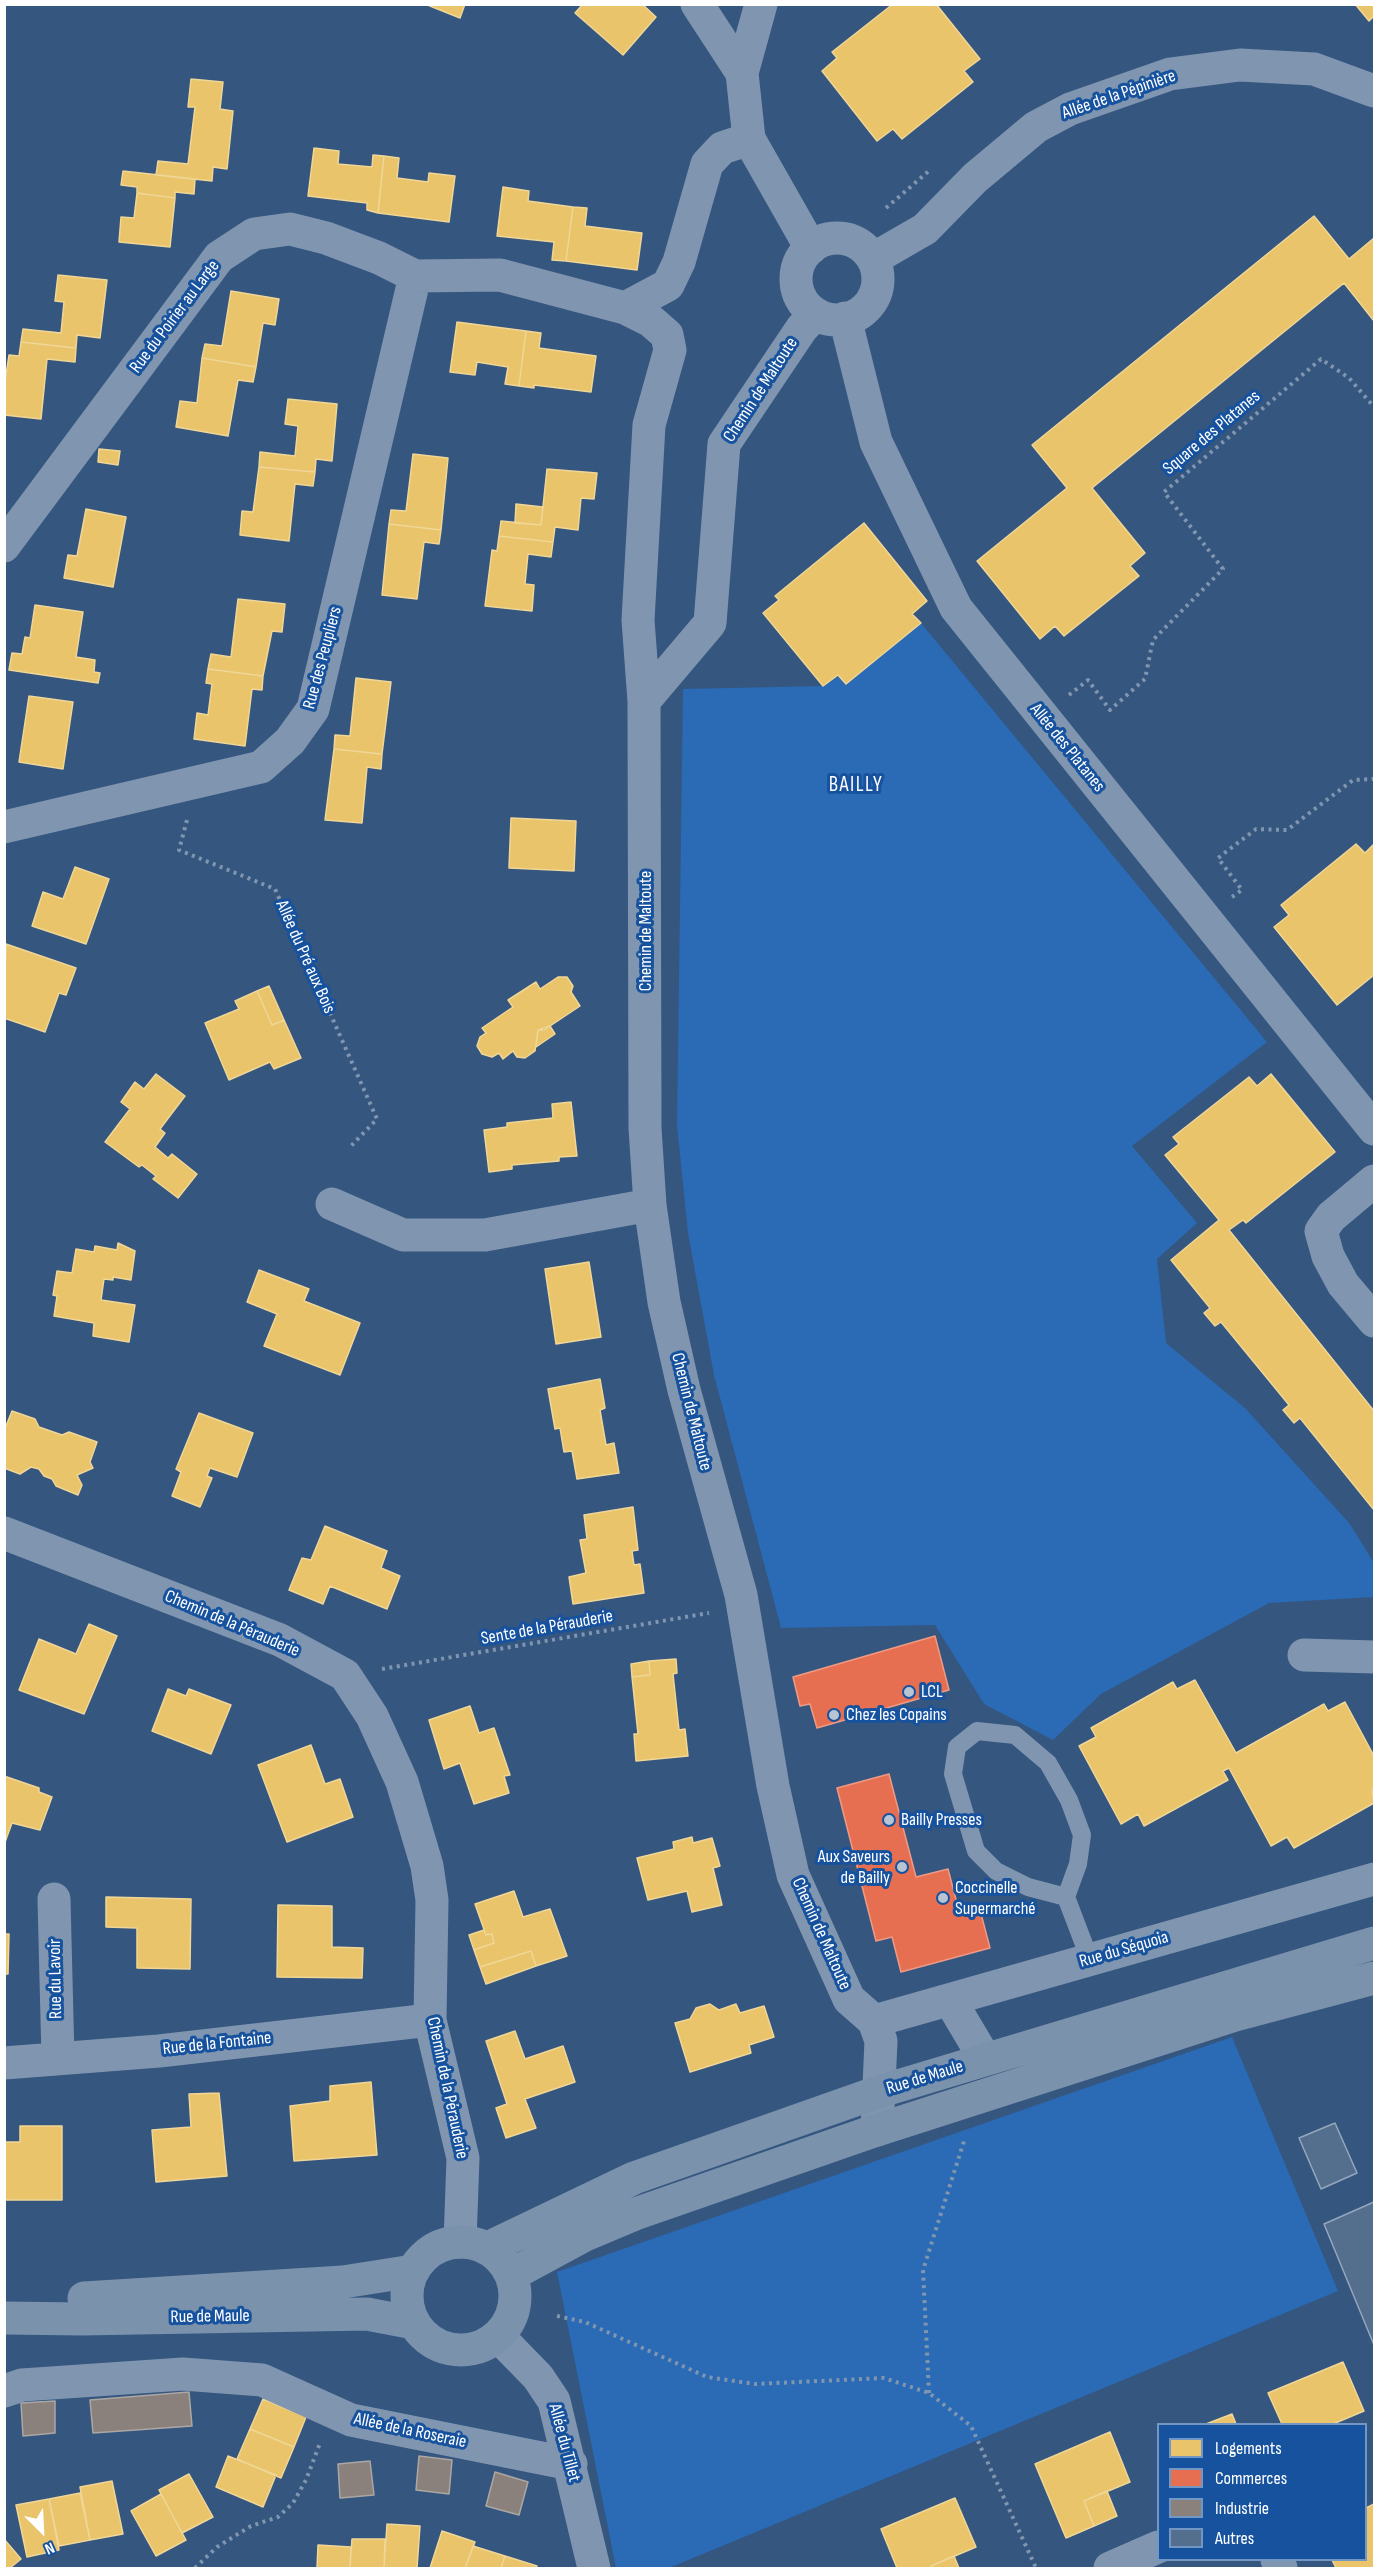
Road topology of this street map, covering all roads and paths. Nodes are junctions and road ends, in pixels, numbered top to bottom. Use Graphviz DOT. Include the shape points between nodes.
graph roads {
  1 [pos="697,4"];
  2 [pos="761,4"];
  3 [pos="742,73"];
  4 [pos="1374,91"];
  5 [pos="749,138"];
  6 [pos="811,248"];
  7 [pos="873,259"];
  8 [pos="415,276"];
  9 [pos="625,308"];
  10 [pos="831,316"];
  11 [pos="1374,407"];
  12 [pos="4,546"];
  13 [pos="644,701"];
  14 [pos="1041,717"];
  15 [pos="1374,779"];
  16 [pos="199,781"];
  17 [pos="4,826"];
  18 [pos="1204,916"];
  19 [pos="1374,1129"];
  20 [pos="351,1146"];
  21 [pos="1374,1181"];
  22 [pos="332,1204"];
  23 [pos="650,1205"];
  24 [pos="1374,1321"];
  25 [pos="4,1533"];
  26 [pos="741,1595"];
  27 [pos="1304,1655"];
  28 [pos="1374,1657"];
  29 [pos="373,1668"];
  30 [pos="1374,1879"];
  31 [pos="1066,1897"];
  32 [pos="54,1899"];
  33 [pos="1374,1943"];
  34 [pos="1090,1960"];
  35 [pos="1374,1978"];
  36 [pos="950,2000"];
  37 [pos="430,2020"];
  38 [pos="874,2021"];
  39 [pos="58,2059"];
  40 [pos="985,2059"];
  41 [pos="4,2063"];
  42 [pos="878,2092"];
  43 [pos="968,2127"];
  44 [pos="878,2130"];
  45 [pos="474,2245"];
  46 [pos="413,2271"];
  47 [pos="512,2275"];
  48 [pos="4,2297"];
  49 [pos="557,2316"];
  50 [pos="4,2318"];
  51 [pos="414,2324"];
  52 [pos="498,2336"];
  53 [pos="4,2391"];
  54 [pos="929,2393"];
  55 [pos="333,2412"];
  56 [pos="571,2464"];
  57 [pos="1157,2547"];
  58 [pos="195,2568"];
  59 [pos="594,2568"];
  60 [pos="1036,2568"];
  61 [pos="1110,2568"];
  1 -- 3 [label="street"];
  2 -- 3 [label="street"];
  3 -- 5 [label="street"];
  4 -- 7 [label="street, Allée de la Pépinière" via="1314,69 1240,65 1170,74 1070,109 1036,127 975,178 925,229"];
  5 -- 6 [label="street"];
  5 -- 9 [label="street" via="722,148 707,164 679,262 668,285"];
  6 -- 7 [label="street" via="822,241 847,240 858,243"];
  6 -- 10 [label="street" via="803,257 796,283 800,296"];
  7 -- 10 [label="street" via="878,286 865,310"];
  8 -- 9 [label="street, Rue du Poirier au Large" via="500,275"];
  8 -- 12 [label="street, Rue du Poirier au Large" via="326,238 290,229 254,234 219,257"];
  8 -- 16 [label="street, Rue des Peupliers" via="313,709 290,741 261,767"];
  9 -- 13 [label="street, Chemin de Maltoute" via="651,321 667,335 670,350 649,425 638,620"];
  10 -- 13 [label="street, Chemin de Maltoute" via="802,328 724,444 710,623"];
  10 -- 14 [label="street, Allée des Platanes" via="876,442 956,608"];
  11 -- 14 [label="path, Square des Platanes" via="1350,378 1321,359 1164,492 1222,569 1153,640 1145,680 1110,710 1088,680"];
  13 -- 23 [label="street, Chemin de Maltoute" via="645,1128"];
  14 -- 18 [label="street, Allée des Platanes"];
  15 -- 18 [label="path" via="1353,780 1287,830 1256,829 1218,858 1242,890"];
  16 -- 17 [label="street, Rue des Peupliers"];
  16 -- 20 [label="path, Allée du Pré aux Bois" via="179,850 275,889 377,1119"];
  18 -- 19 [label="street, Allée des Platanes"];
  21 -- 24 [label="street" via="1330,1216 1321,1231 1328,1256 1343,1284"];
  22 -- 23 [label="street" via="404,1235 485,1235"];
  23 -- 26 [label="street, Chemin de Maltoute" via="664,1302"];
  25 -- 37 [label="street, Chemin de la Pérauderie" via="280,1640 345,1675 372,1716 402,1782 427,1866 432,1900"];
  26 -- 29 [label="path, Sente de la Pérauderie" via="713,1613"];
  26 -- 38 [label="street, Chemin de Maltoute" via="773,1786 794,1875 849,1999"];
  27 -- 28 [label="street"];
  30 -- 34 [label="street, Rue du Séquoia"];
  31 -- 31 [label="lane" via="1078,1864 1082,1835 1069,1800 1048,1763 1014,1735 978,1731 957,1747 953,1774 976,1851 996,1871 1028,1887"];
  31 -- 34 [label="lane"];
  32 -- 39 [label="street, Rue du Lavoir"];
  33 -- 40 [label="street, Rue de Maule"];
  34 -- 36 [label="street, Rue du Séquoia"];
  35 -- 44 [label="street, Rue de Maule" via="1235,2015"];
  36 -- 38 [label="street, Rue du Séquoia"];
  36 -- 40 [label="street"];
  37 -- 39 [label="street, Rue de la Fontaine"];
  37 -- 45 [label="street, Chemin de la Pérauderie" via="463,2158"];
  38 -- 42 [label="street" via="881,2041"];
  39 -- 41 [label="street, Rue de la Fontaine"];
  40 -- 42 [label="street, Rue de Maule"];
  42 -- 44 [label="street"];
  42 -- 45 [label="street, Rue de Maule" via="634,2178"];
  43 -- 54 [label="path" via="923,2270"];
  44 -- 47 [label="street, Rue de Maule" via="635,2214 585,2235"];
  45 -- 46 [label="street" via="443,2245 428,2253"];
  45 -- 47 [label="street" via="506,2264"];
  46 -- 48 [label="street, Rue de Maule" via="343,2282 78,2298"];
  46 -- 51 [label="street" via="407,2297"];
  47 -- 52 [label="street" via="514,2308"];
  49 -- 54 [label="path" via="585,2322 707,2377 755,2384 884,2378"];
  50 -- 51 [label="street, Rue de Maule" via="367,2314"];
  51 -- 52 [label="street" via="430,2340 447,2348 482,2346"];
  52 -- 56 [label="street, Allée du Tillet" via="538,2377 554,2401"];
  53 -- 55 [label="street, Allée de la Roseraie" via="22,2385 183,2373 262,2380"];
  54 -- 60 [label="path" via="971,2426"];
  55 -- 56 [label="street, Allée de la Roseraie" via="351,2420"];
  55 -- 58 [label="path" via="293,2503 279,2517 251,2526 217,2547"];
  56 -- 59 [label="street, Allée du Tillet"];
  57 -- 61 [label="street"];
}
